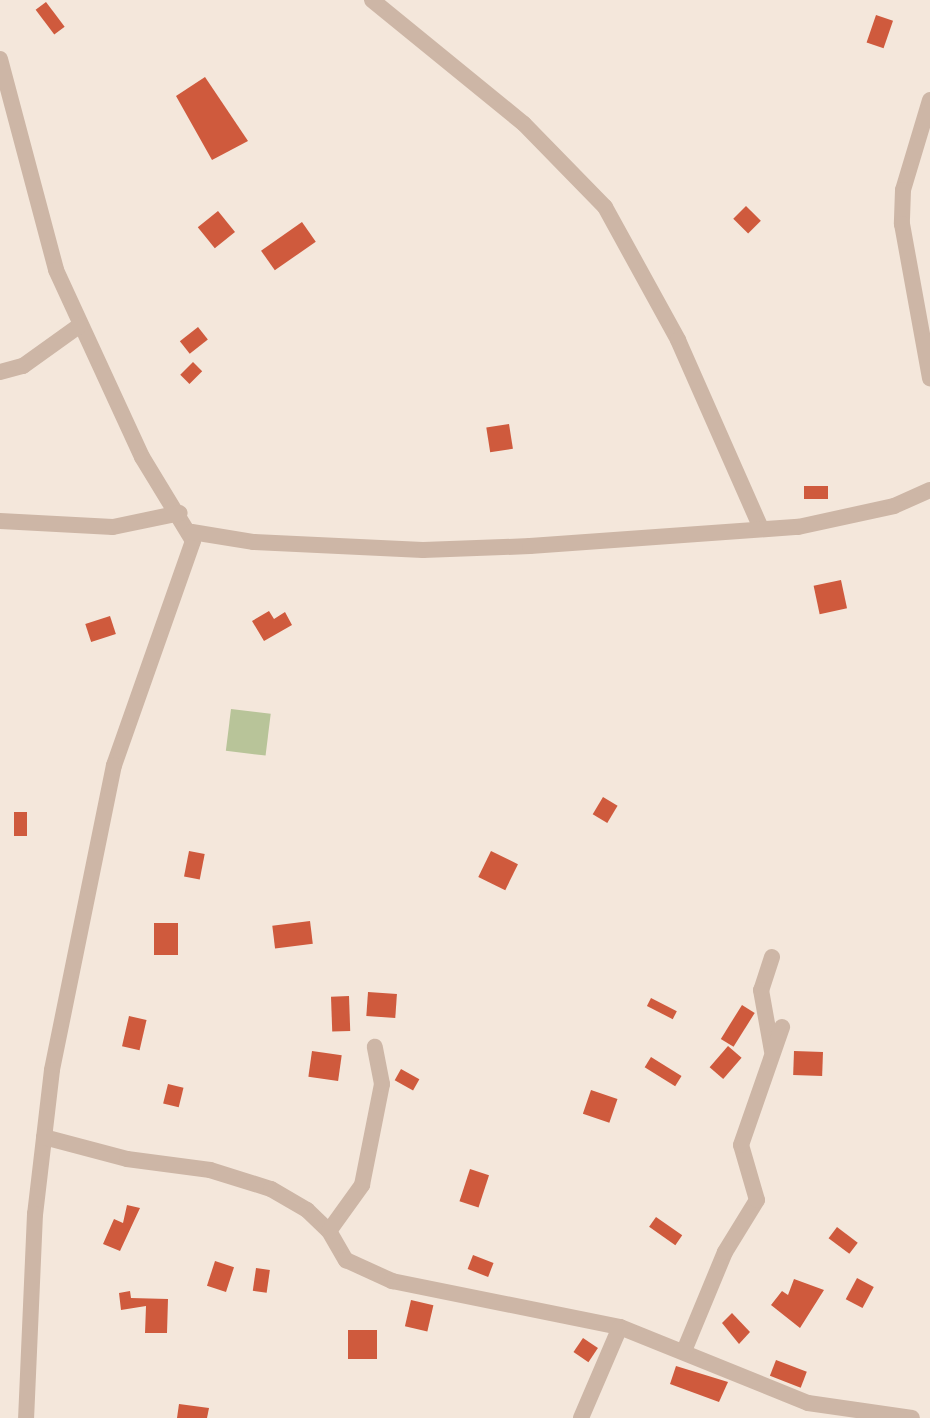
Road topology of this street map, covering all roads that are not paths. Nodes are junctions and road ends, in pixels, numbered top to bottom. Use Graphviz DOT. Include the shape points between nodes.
graph roads {
  1 [pos="372,0"];
  2 [pos="0,59"];
  3 [pos="930,100"];
  4 [pos="80,326"];
  5 [pos="0,372"];
  6 [pos="930,378"];
  7 [pos="930,490"];
  8 [pos="180,513"];
  9 [pos="0,521"];
  10 [pos="761,527"];
  11 [pos="192,532"];
  12 [pos="772,957"];
  13 [pos="782,1027"];
  14 [pos="375,1047"];
  15 [pos="772,1053"];
  16 [pos="44,1137"];
  17 [pos="330,1231"];
  18 [pos="620,1327"];
  19 [pos="684,1351"];
  20 [pos="825,1411"];
  21 [pos="26,1418"];
  22 [pos="581,1418"];
  23 [pos="912,1418"];
  1 -- 10 [label="street" via="524,124 605,207 678,340"];
  2 -- 4 [label="street" via="56,271"];
  3 -- 6 [label="street" via="902,190 902,224"];
  4 -- 5 [label="street" via="23,366"];
  4 -- 8 [label="street" via="125,410 142,457"];
  7 -- 10 [label="street" via="894,506 829,523"];
  8 -- 9 [label="street" via="113,527"];
  8 -- 11 [label="street"];
  10 -- 11 [label="street" via="423,550 254,542"];
  11 -- 16 [label="street" via="148,683 106,797"];
  12 -- 15 [label="street" via="761,990"];
  13 -- 15 [label="street"];
  14 -- 17 [label="street" via="382,1084 362,1185"];
  15 -- 19 [label="street" via="741,1145 757,1200 725,1252"];
  16 -- 17 [label="street" via="127,1159 244,1180 291,1199"];
  16 -- 21 [label="street" via="30,1288"];
  17 -- 18 [label="street" via="346,1260 392,1281"];
  18 -- 19 [label="street"];
  18 -- 22 [label="street"];
  19 -- 20 [label="street"];
  20 -- 23 [label="street"];
}
